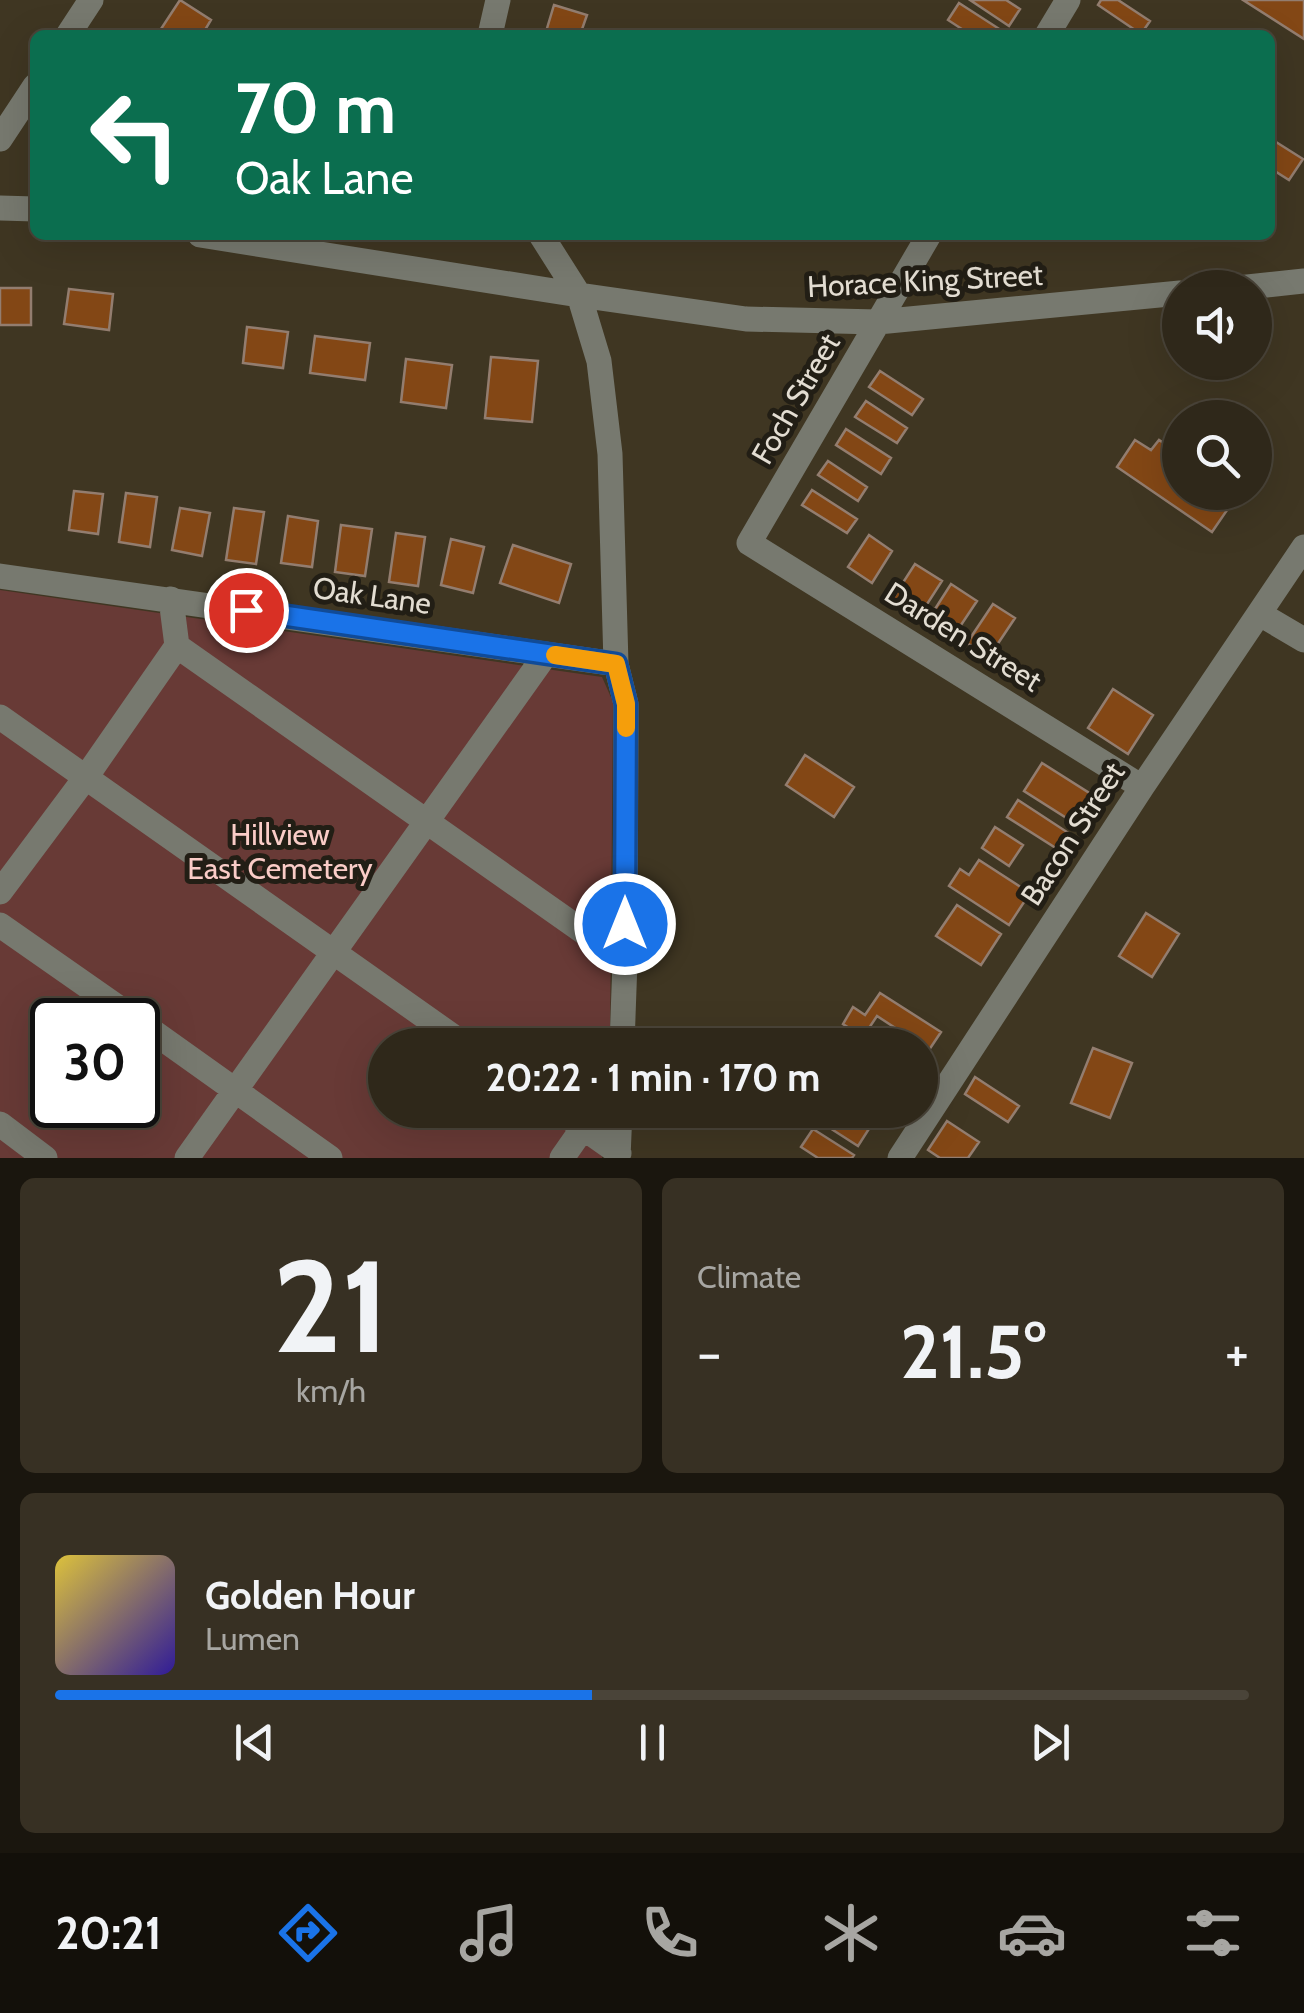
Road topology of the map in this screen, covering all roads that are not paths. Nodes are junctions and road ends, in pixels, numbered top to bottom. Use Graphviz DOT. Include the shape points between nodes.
graph roads {
  1 [pos="91,0"];
  2 [pos="498,0"];
  3 [pos="1068,0"];
  4 [pos="71,30"];
  5 [pos="491,30"];
  6 [pos="1050,30"];
  7 [pos="30,94"];
  8 [pos="0,139"];
  9 [pos="0,208"];
  10 [pos="30,209"];
  11 [pos="232,240"];
  12 [pos="544,240"];
  13 [pos="927,240"];
  14 [pos="1304,281"];
  15 [pos="1272,284"];
  16 [pos="579,295"];
  17 [pos="1162,295"];
  18 [pos="878,322"];
  19 [pos="750,543"];
  20 [pos="1304,547"];
  21 [pos="0,576"];
  22 [pos="171,599"];
  23 [pos="1260,614"];
  24 [pos="1304,640"];
  25 [pos="177,646"];
  26 [pos="546,654"];
  27 [pos="616,664"];
  28 [pos="0,716"];
  29 [pos="86,777"];
  30 [pos="1142,787"];
  31 [pos="428,822"];
  32 [pos="0,892"];
  33 [pos="0,924"];
  34 [pos="332,952"];
  35 [pos="625,961"];
  36 [pos="106,998"];
  37 [pos="441,1028"];
  38 [pos="623,1028"];
  39 [pos="160,1036"];
  40 [pos="234,1089"];
  41 [pos="0,1124"];
  42 [pos="584,1128"];
  43 [pos="619,1128"];
  44 [pos="618,1156"];
  45 [pos="45,1158"];
  46 [pos="187,1158"];
  47 [pos="330,1158"];
  48 [pos="562,1158"];
  49 [pos="900,1158"];
  1 -- 4 [label="street"];
  2 -- 5 [label="street"];
  3 -- 6 [label="street"];
  7 -- 8 [label="street"];
  9 -- 10 [label="street"];
  11 -- 16 [label="street, Horace King Street"];
  12 -- 16 [label="street"];
  13 -- 18 [label="street, Foch Street"];
  14 -- 15 [label="street"];
  16 -- 18 [label="street, Horace King Street" via="746,318"];
  16 -- 27 [label="street" via="599,361 610,454"];
  17 -- 18 [label="street, Horace King Street"];
  18 -- 19 [label="street, Foch Street"];
  19 -- 30 [label="street, Darden Street"];
  20 -- 23 [label="street, Bacon Street"];
  21 -- 22 [label="street, Oak Lane"];
  22 -- 25 [label="street"];
  22 -- 26 [label="street, Oak Lane"];
  23 -- 24 [label="street"];
  23 -- 30 [label="street, Bacon Street"];
  25 -- 29 [label="street"];
  25 -- 31 [label="street"];
  26 -- 27 [label="street, Oak Lane"];
  26 -- 31 [label="street"];
  27 -- 35 [label="street" via="626,704"];
  28 -- 29 [label="street"];
  29 -- 32 [label="street"];
  29 -- 34 [label="street"];
  30 -- 49 [label="street, Bacon Street"];
  31 -- 34 [label="street"];
  31 -- 35 [label="street"];
  33 -- 36 [label="street"];
  34 -- 37 [label="street"];
  34 -- 40 [label="street"];
  35 -- 38 [label="street"];
  39 -- 40 [label="street"];
  40 -- 46 [label="street"];
  40 -- 47 [label="street"];
  41 -- 45 [label="street"];
  42 -- 44 [label="street"];
  42 -- 48 [label="street"];
  43 -- 44 [label="street"];
}
